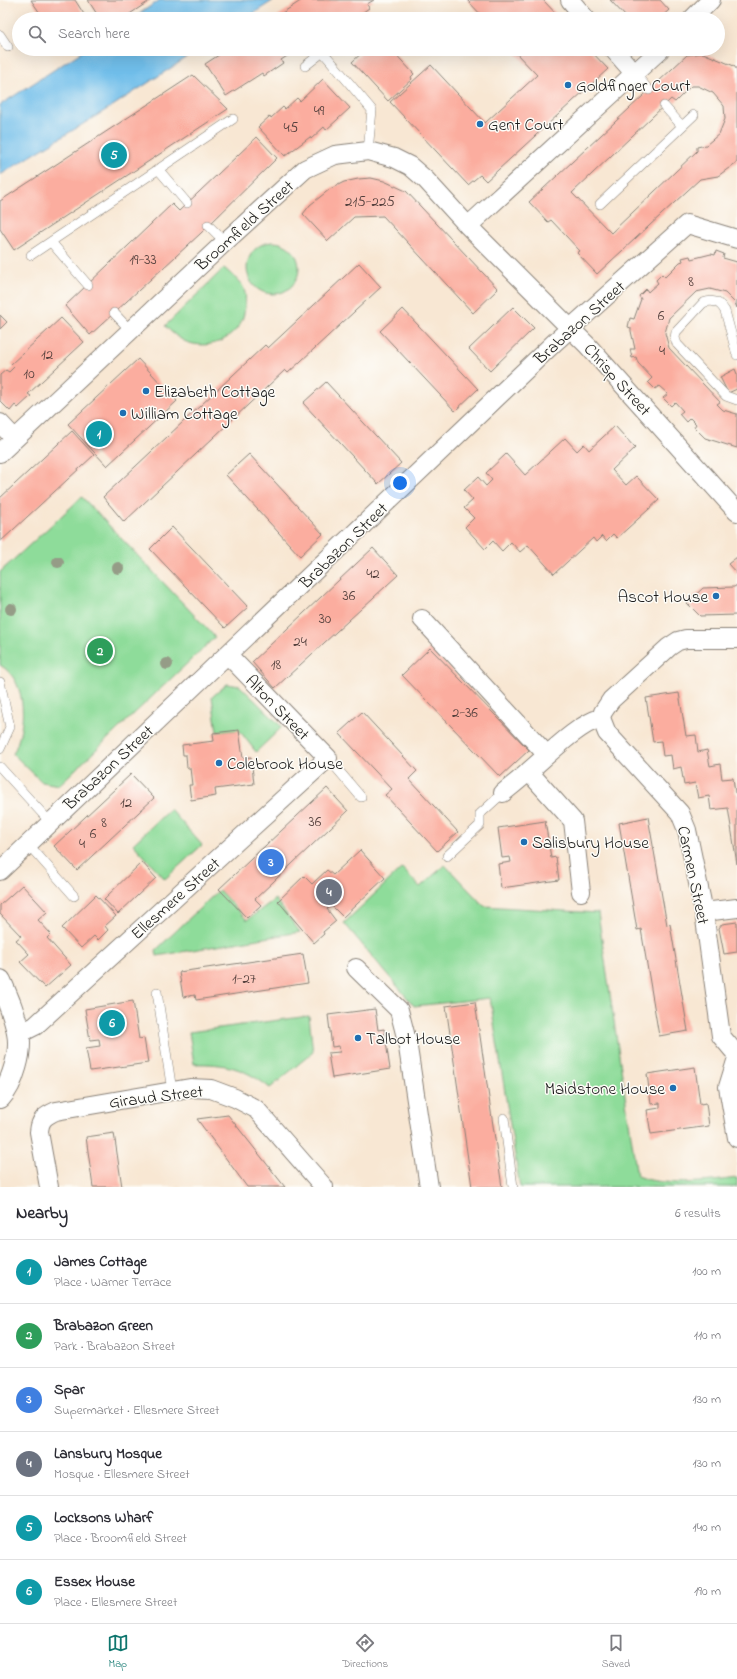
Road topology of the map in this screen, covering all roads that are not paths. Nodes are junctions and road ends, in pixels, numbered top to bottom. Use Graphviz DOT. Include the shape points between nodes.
graph roads {
  1 [pos="570,0"];
  2 [pos="711,0"];
  3 [pos="580,12"];
  4 [pos="699,12"];
  5 [pos="0,35"];
  6 [pos="8,48"];
  7 [pos="318,56"];
  8 [pos="329,56"];
  9 [pos="619,56"];
  10 [pos="654,56"];
  11 [pos="305,66"];
  12 [pos="635,74"];
  13 [pos="649,90"];
  14 [pos="664,106"];
  15 [pos="694,115"];
  16 [pos="233,119"];
  17 [pos="682,126"];
  18 [pos="368,151"];
  19 [pos="410,166"];
  20 [pos="158,170"];
  21 [pos="188,203"];
  22 [pos="600,204"];
  23 [pos="208,225"];
  24 [pos="468,226"];
  25 [pos="737,239"];
  26 [pos="51,242"];
  27 [pos="225,242"];
  28 [pos="31,255"];
  29 [pos="88,285"];
  30 [pos="114,313"];
  31 [pos="571,329"];
  32 [pos="131,331"];
  33 [pos="737,355"];
  34 [pos="737,400"];
  35 [pos="0,423"];
  36 [pos="15,439"];
  37 [pos="0,453"];
  38 [pos="737,512"];
  39 [pos="422,619"];
  40 [pos="737,639"];
  41 [pos="228,655"];
  42 [pos="0,682"];
  43 [pos="604,711"];
  44 [pos="0,749"];
  45 [pos="547,755"];
  46 [pos="328,758"];
  47 [pos="0,767"];
  48 [pos="529,772"];
  49 [pos="502,793"];
  50 [pos="361,797"];
  51 [pos="50,822"];
  52 [pos="28,844"];
  53 [pos="447,856"];
  54 [pos="0,871"];
  55 [pos="582,892"];
  56 [pos="74,896"];
  57 [pos="737,908"];
  58 [pos="704,912"];
  59 [pos="356,968"];
  60 [pos="2,987"];
  61 [pos="157,992"];
  62 [pos="19,1034"];
  63 [pos="737,1057"];
  64 [pos="172,1091"];
  65 [pos="0,1097"];
  66 [pos="504,1118"];
  67 [pos="737,1138"];
  68 [pos="49,1187"];
  69 [pos="324,1187"];
  70 [pos="429,1187"];
  71 [pos="513,1187"];
  1 -- 3 [label="street"];
  2 -- 4 [label="street"];
  5 -- 6 [label="lane"];
  7 -- 11 [label="lane"];
  8 -- 18 [label="lane" via="372,110"];
  9 -- 12 [label="street"];
  10 -- 12 [label="street"];
  12 -- 13 [label="lane"];
  12 -- 24 [label="street"];
  14 -- 17 [label="lane"];
  15 -- 17 [label="lane"];
  16 -- 20 [label="lane"];
  17 -- 22 [label="lane"];
  18 -- 19 [label="street, Broomfield Street" via="394,158"];
  18 -- 27 [label="street, Broomfield Street" via="335,155 305,170"];
  19 -- 24 [label="street, Chrisp Street"];
  20 -- 21 [label="lane"];
  20 -- 26 [label="lane"];
  23 -- 27 [label="lane"];
  24 -- 31 [label="street, Chrisp Street"];
  25 -- 31 [label="street, Brabazon Street" via="687,224"];
  26 -- 28 [label="lane"];
  26 -- 29 [label="lane"];
  27 -- 32 [label="street, Broomfield Street"];
  30 -- 32 [label="lane"];
  31 -- 38 [label="street, Chrisp Street"];
  31 -- 41 [label="street, Brabazon Street"];
  32 -- 36 [label="street, Broomfield Street"];
  33 -- 34 [label="lane" via="725,310 715,301 703,303 676,332 677,344 726,396"];
  35 -- 36 [label="street"];
  36 -- 37 [label="street, Broomfield Street"];
  39 -- 45 [label="street"];
  40 -- 43 [label="street" via="678,641"];
  41 -- 46 [label="street, Alton Street"];
  41 -- 51 [label="street, Brabazon Street"];
  42 -- 44 [label="lane" via="10,727"];
  43 -- 45 [label="street"];
  43 -- 58 [label="street, Carmen Street" via="607,733 680,813 687,830"];
  45 -- 48 [label="street"];
  46 -- 50 [label="lane"];
  46 -- 62 [label="street, Ellesmere Street" via="35,1026"];
  47 -- 51 [label="lane"];
  48 -- 49 [label="street"];
  48 -- 55 [label="street" via="573,821"];
  49 -- 53 [label="lane" via="480,814 480,825"];
  51 -- 52 [label="street, Brabazon Street"];
  52 -- 54 [label="street, Brabazon Street"];
  52 -- 56 [label="lane"];
  57 -- 58 [label="street"];
  58 -- 63 [label="street, Carmen Street" via="721,1036"];
  59 -- 70 [label="street" via="399,1010 407,1041"];
  60 -- 62 [label="street"];
  61 -- 64 [label="lane"];
  62 -- 65 [label="street" via="17,1062"];
  63 -- 67 [label="street" via="728,1087"];
  64 -- 68 [label="street, Giraud Street" via="56,1111 45,1116 40,1123 39,1132"];
  64 -- 69 [label="street, Giraud Street" via="190,1088 211,1089 256,1109"];
  66 -- 71 [label="lane"];
}
